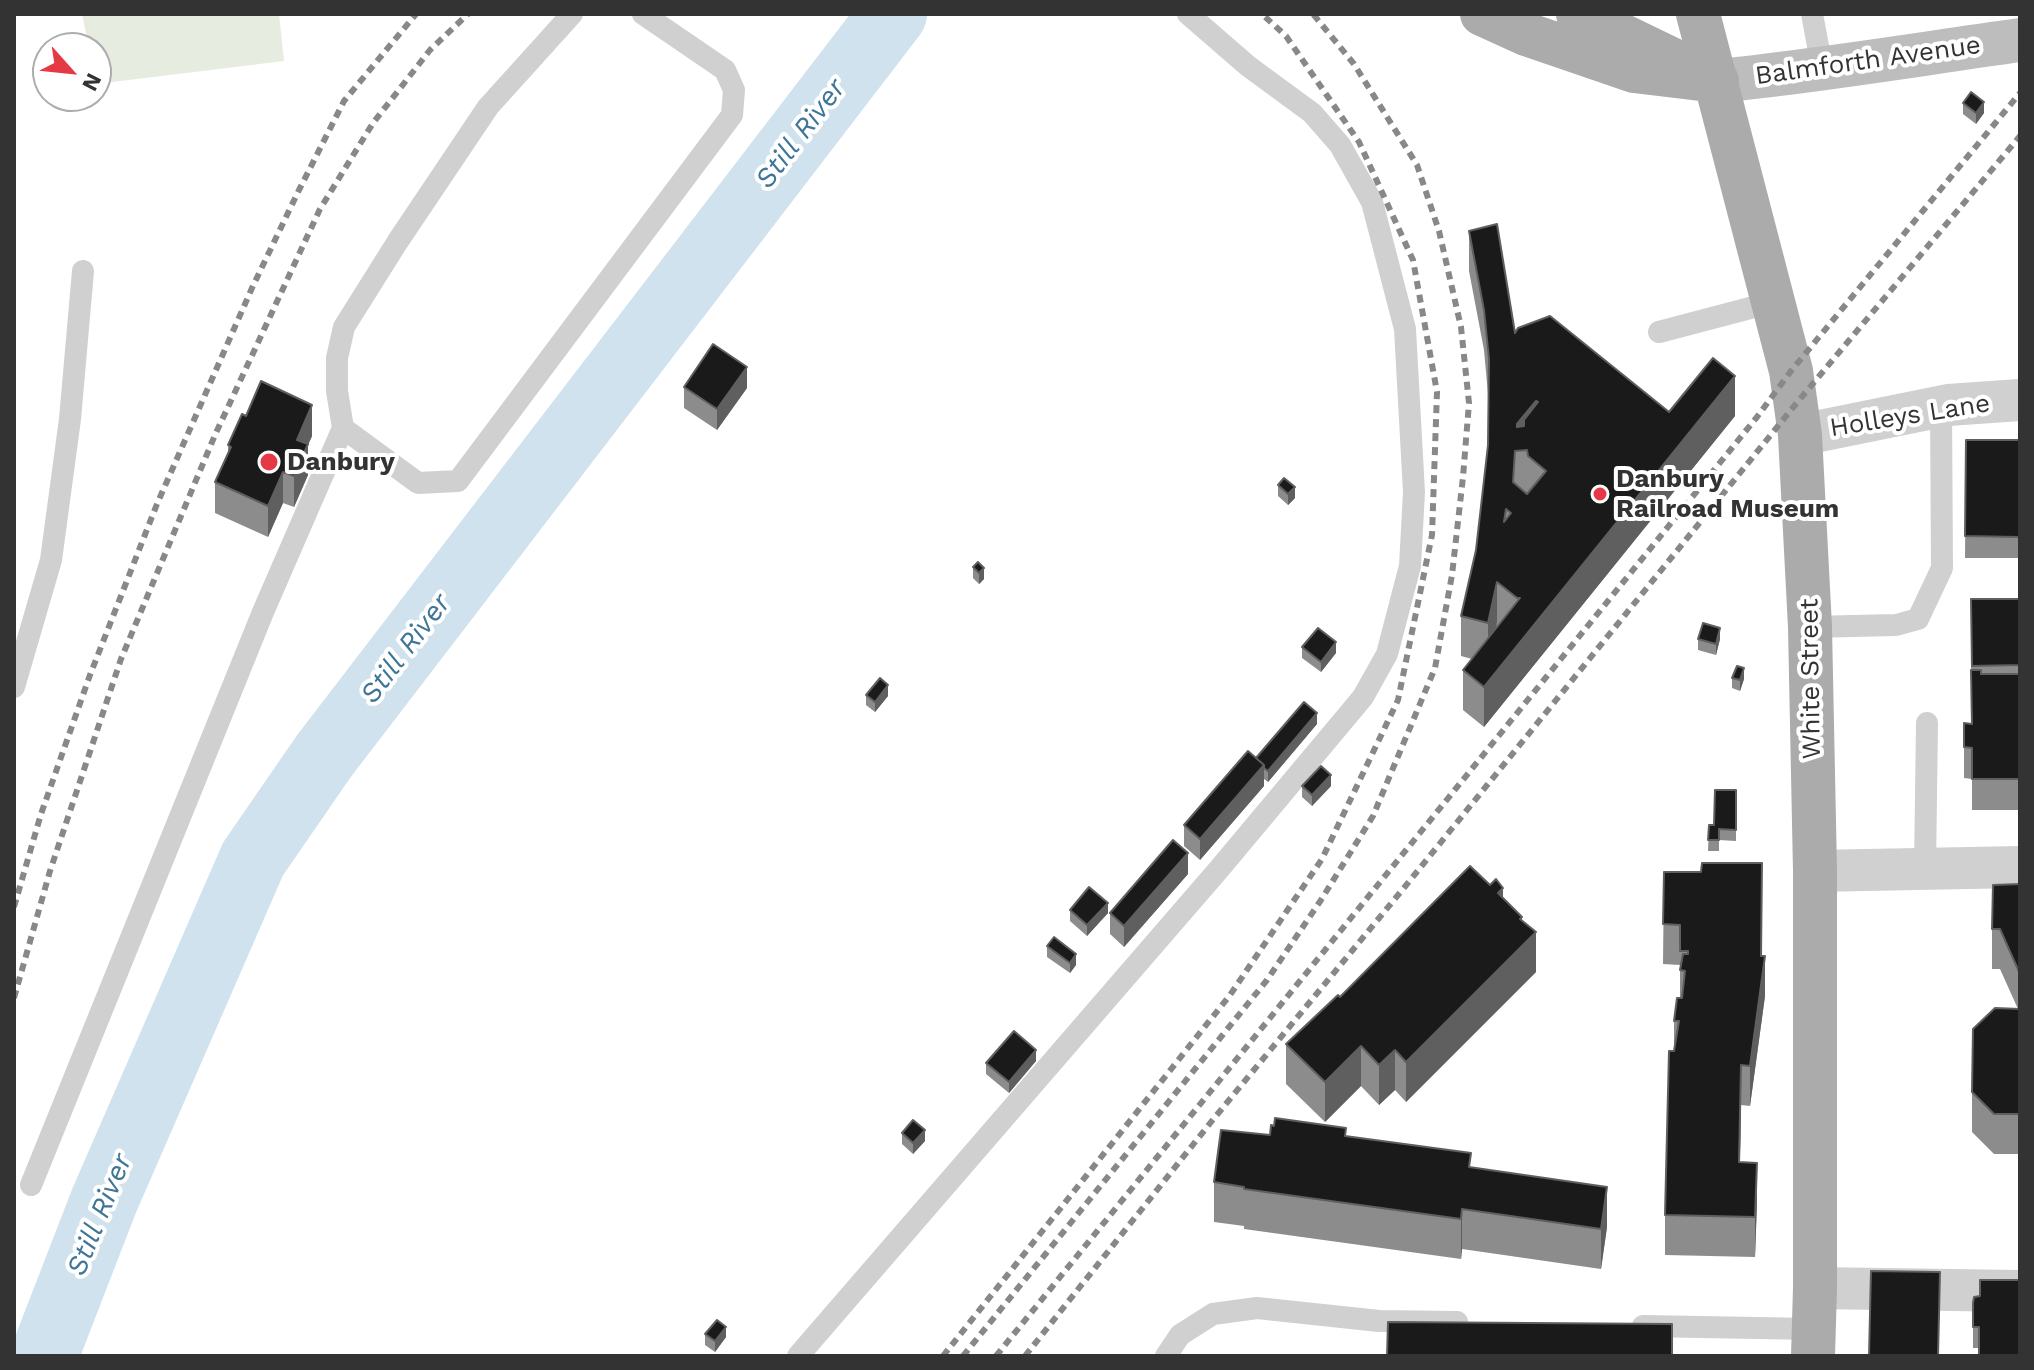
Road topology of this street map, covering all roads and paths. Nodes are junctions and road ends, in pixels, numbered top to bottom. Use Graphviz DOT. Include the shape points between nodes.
graph roads {
  1 [pos="572,14"];
  2 [pos="643,14"];
  3 [pos="1188,14"];
  4 [pos="1482,14"];
  5 [pos="1578,14"];
  6 [pos="1698,14"];
  7 [pos="1812,14"];
  8 [pos="2020,40"];
  9 [pos="1822,67"];
  10 [pos="1717,81"];
  11 [pos="83,271"];
  12 [pos="1773,302"];
  13 [pos="1659,332"];
  14 [pos="2020,400"];
  15 [pos="1941,406"];
  16 [pos="343,428"];
  17 [pos="1800,435"];
  18 [pos="1810,627"];
  19 [pos="14,687"];
  20 [pos="1927,723"];
  21 [pos="2020,867"];
  22 [pos="1925,869"];
  23 [pos="1815,871"];
  24 [pos="31,1185"];
  25 [pos="2020,1291"];
  26 [pos="1472,1323"];
  27 [pos="1814,1325"];
  28 [pos="1627,1326"];
  29 [pos="798,1356"];
  30 [pos="1166,1356"];
  1 -- 16 [label="lane" via="488,107 344,327 337,358"];
  2 -- 16 [label="lane" via="725,70 734,90 732,115 458,481 418,483"];
  3 -- 29 [label="lane" via="1312,113 1340,145 1372,202 1405,329 1414,492 1410,566 1387,654 1363,697 1220,868"];
  4 -- 10 [label="main road" via="1634,71"];
  5 -- 10 [label="main road"];
  6 -- 10 [label="main road, White Street"];
  7 -- 9 [label="lane"];
  8 -- 9 [label="street, Balmforth Avenue"];
  9 -- 10 [label="street, Balmforth Avenue"];
  10 -- 12 [label="main road, White Street"];
  11 -- 19 [label="lane" via="51,560"];
  12 -- 13 [label="lane"];
  12 -- 17 [label="main road, White Street"];
  14 -- 15 [label="street, Holleys Lane"];
  15 -- 17 [label="street, Holleys Lane"];
  15 -- 18 [label="lane" via="1942,568 1918,619 1896,625"];
  16 -- 24 [label="lane"];
  17 -- 18 [label="main road, White Street"];
  18 -- 23 [label="main road, White Street"];
  20 -- 22 [label="lane"];
  21 -- 22 [label="street"];
  22 -- 23 [label="street"];
  23 -- 27 [label="main road, White Street"];
  25 -- 27 [label="street"];
  26 -- 30 [label="lane" via="1379,1321 1257,1308 1213,1314 1180,1335"];
  27 -- 28 [label="lane"];
}
